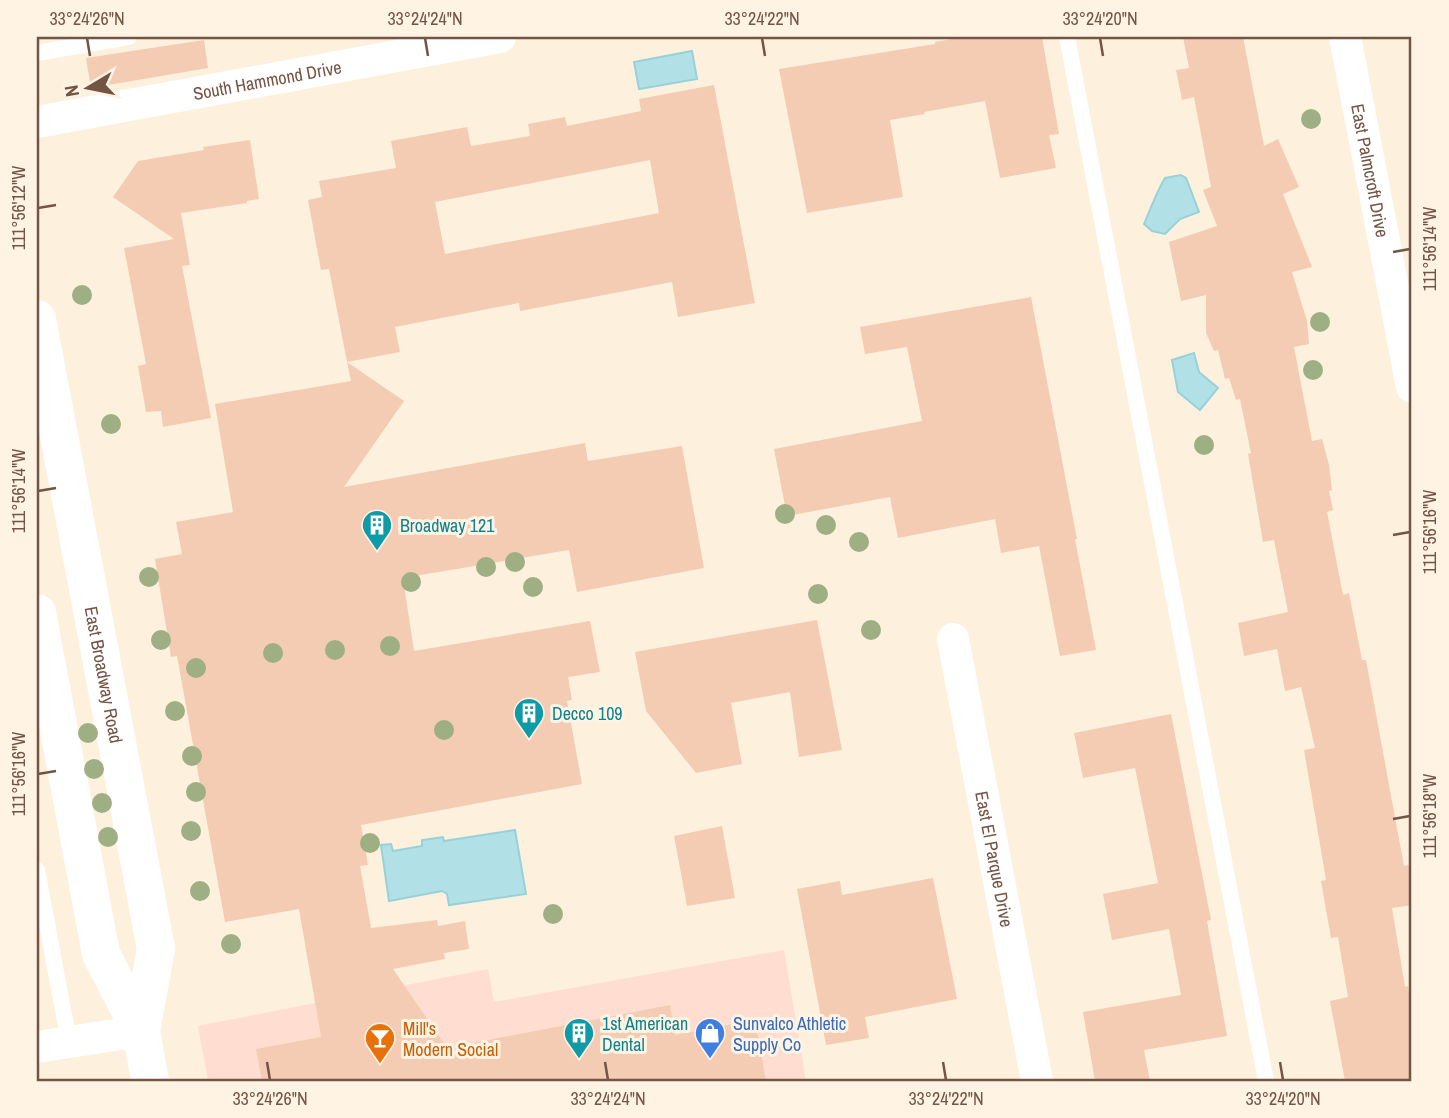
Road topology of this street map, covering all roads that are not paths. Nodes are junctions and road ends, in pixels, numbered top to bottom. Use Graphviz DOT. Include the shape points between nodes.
graph roads {
  1 [pos="129,37"];
  2 [pos="500,37"];
  3 [pos="1067,37"];
  4 [pos="1345,37"];
  5 [pos="37,53"];
  6 [pos="37,122"];
  7 [pos="37,319"];
  8 [pos="1412,387"];
  9 [pos="37,613"];
  10 [pos="953,639"];
  11 [pos="37,870"];
  12 [pos="141,1031"];
  13 [pos="69,1042"];
  14 [pos="37,1047"];
  15 [pos="150,1081"];
  16 [pos="1037,1081"];
  17 [pos="1266,1081"];
  1 -- 5 [label="lane"];
  2 -- 6 [label="street, South Hammond Drive"];
  3 -- 17 [label="lane"];
  4 -- 8 [label="street, East Palmcroft Drive"];
  7 -- 12 [label="main road, East Broadway Road" via="156,949"];
  9 -- 12 [label="main road, East Broadway Road" via="101,954"];
  10 -- 16 [label="street, East El Parque Drive"];
  11 -- 13 [label="lane"];
  12 -- 13 [label="street"];
  12 -- 15 [label="main road, East Broadway Road"];
  13 -- 14 [label="street"];
}
